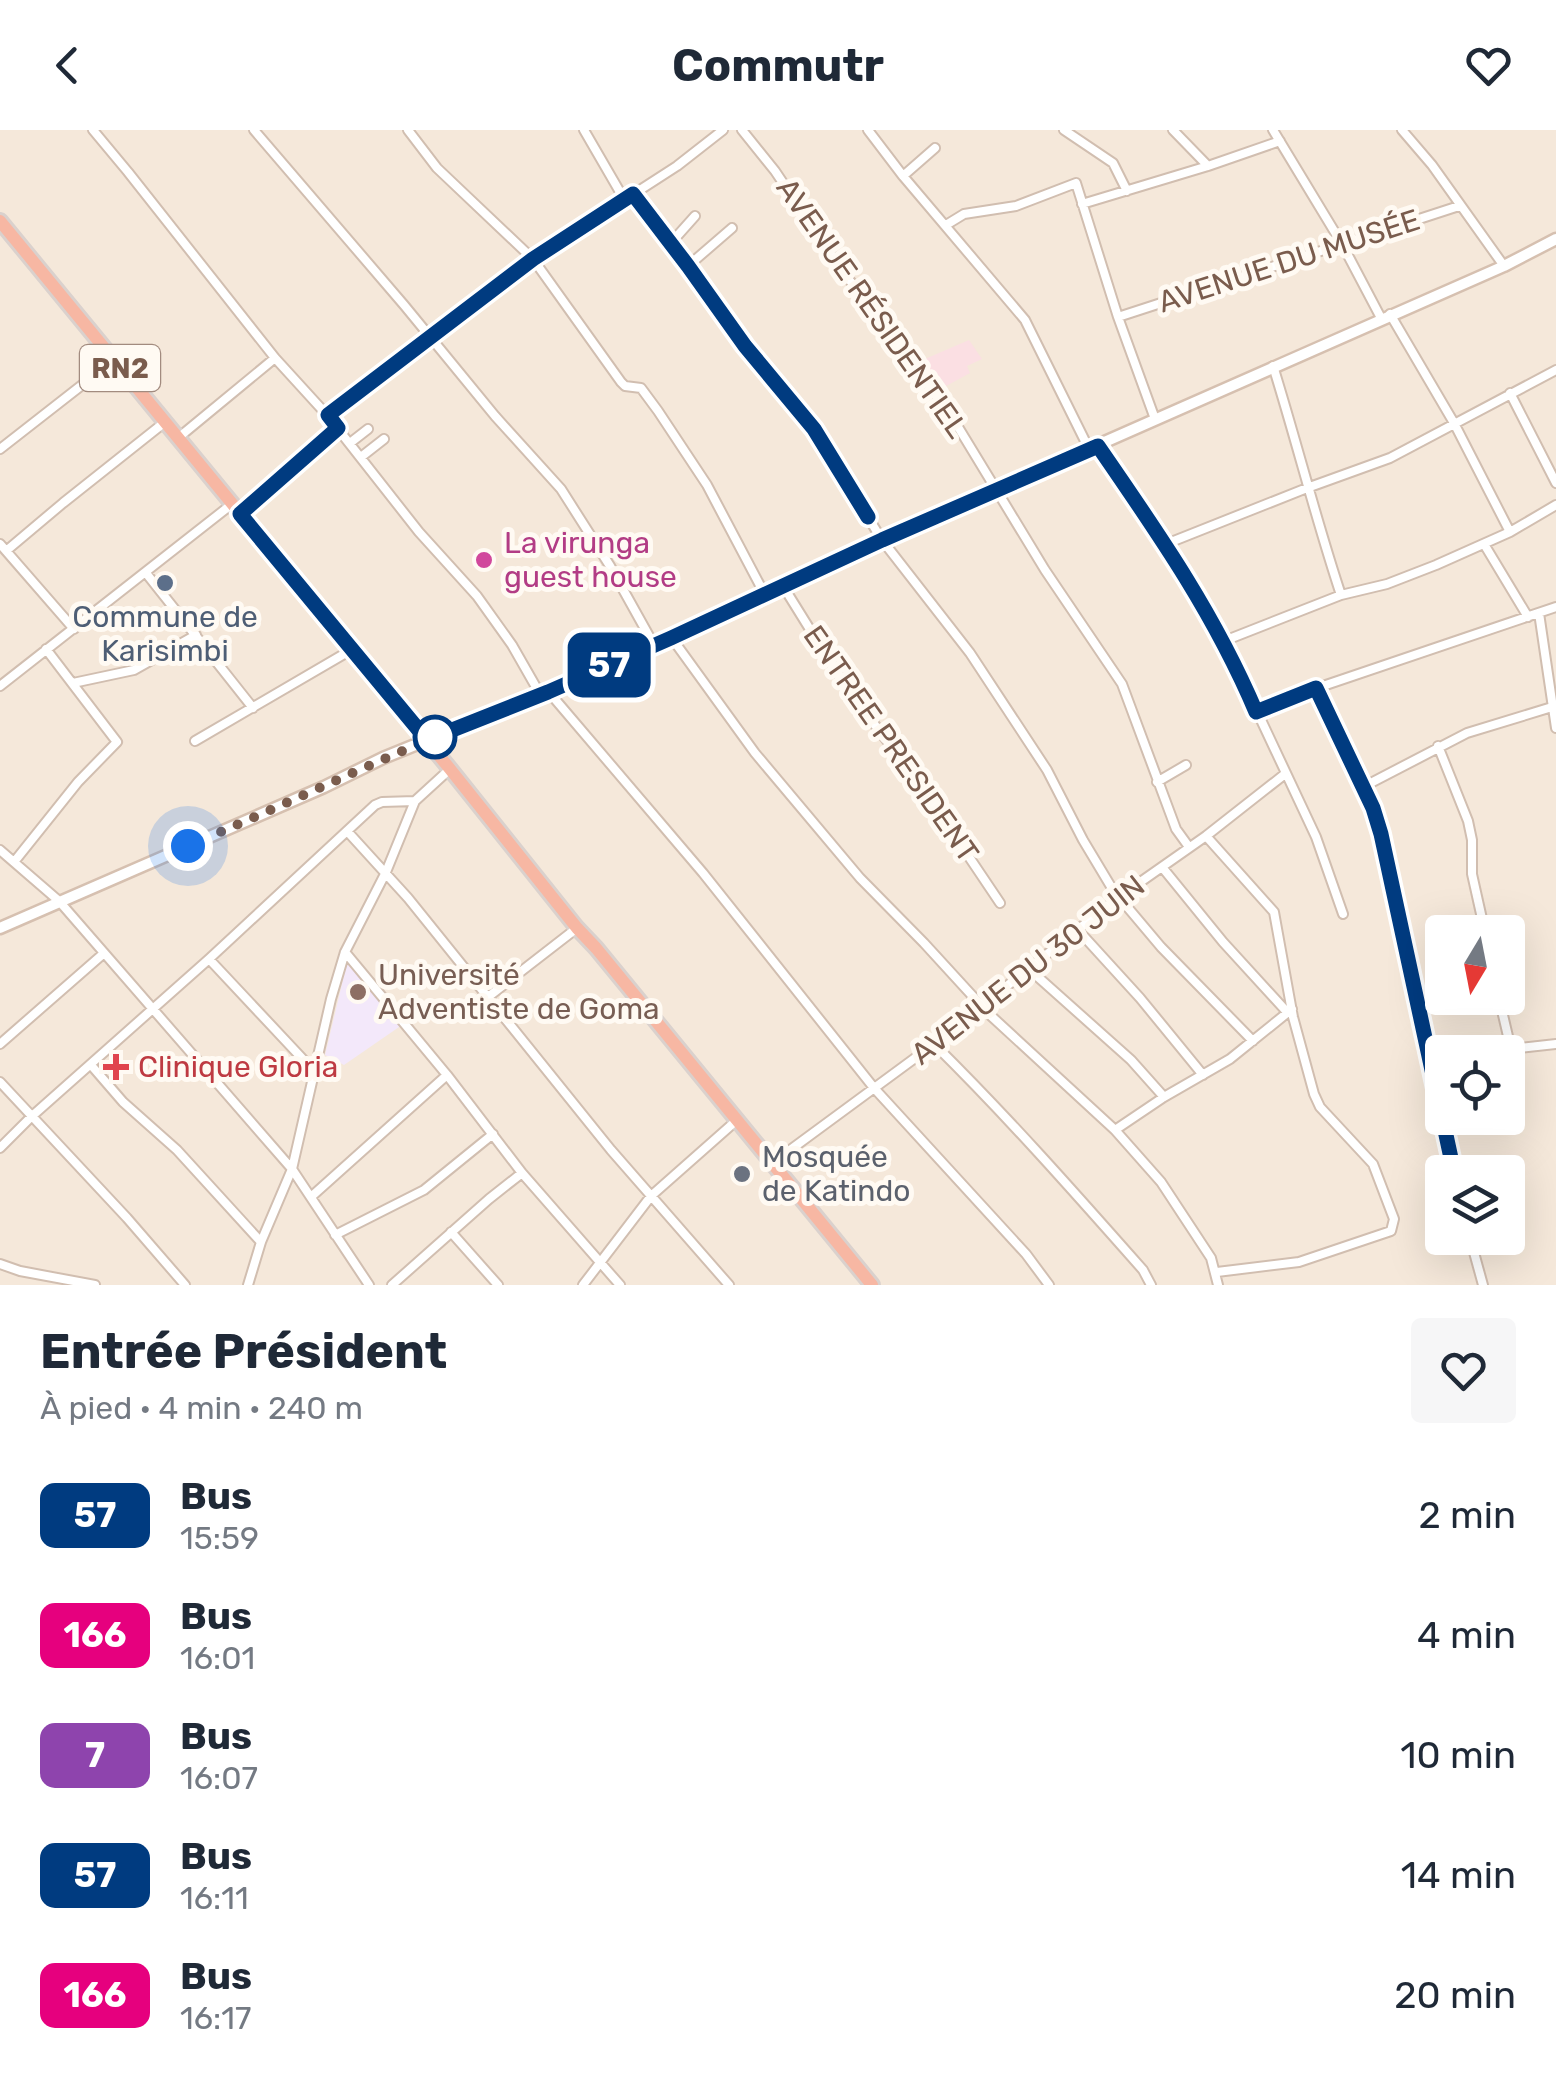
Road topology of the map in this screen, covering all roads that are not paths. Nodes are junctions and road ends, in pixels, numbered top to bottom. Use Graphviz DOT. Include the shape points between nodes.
graph roads {
  1 [pos="93,130"];
  2 [pos="254,130"];
  3 [pos="422,130"];
  4 [pos="584,130"];
  5 [pos="723,130"];
  6 [pos="742,130"];
  7 [pos="868,130"];
  8 [pos="1064,130"];
  9 [pos="1172,130"];
  10 [pos="1273,130"];
  11 [pos="1402,130"];
  12 [pos="409,132"];
  13 [pos="1280,141"];
  14 [pos="935,148"];
  15 [pos="1208,166"];
  16 [pos="904,176"];
  17 [pos="1127,191"];
  18 [pos="628,196"];
  19 [pos="1082,204"];
  20 [pos="1459,206"];
  21 [pos="694,216"];
  22 [pos="0,222"];
  23 [pos="946,225"];
  24 [pos="732,228"];
  25 [pos="1556,238"];
  26 [pos="670,244"];
  27 [pos="1342,244"];
  28 [pos="533,259"];
  29 [pos="688,266"];
  30 [pos="1504,266"];
  31 [pos="1386,316"];
  32 [pos="1118,317"];
  33 [pos="430,337"];
  34 [pos="274,358"];
  35 [pos="114,360"];
  36 [pos="1272,366"];
  37 [pos="1556,370"];
  38 [pos="1510,393"];
  39 [pos="328,415"];
  40 [pos="1155,418"];
  41 [pos="165,422"];
  42 [pos="1454,424"];
  43 [pos="338,428"];
  44 [pos="368,430"];
  45 [pos="178,438"];
  46 [pos="384,439"];
  47 [pos="350,443"];
  48 [pos="1094,448"];
  49 [pos="0,449"];
  50 [pos="361,457"];
  51 [pos="1556,482"];
  52 [pos="1307,488"];
  53 [pos="996,491"];
  54 [pos="1556,504"];
  55 [pos="236,510"];
  56 [pos="1510,532"];
  57 [pos="882,540"];
  58 [pos="1166,544"];
  59 [pos="1484,544"];
  60 [pos="3,552"];
  61 [pos="146,573"];
  62 [pos="783,586"];
  63 [pos="764,593"];
  64 [pos="1341,596"];
  65 [pos="1556,607"];
  66 [pos="1539,612"];
  67 [pos="1528,616"];
  68 [pos="74,628"];
  69 [pos="196,634"];
  70 [pos="671,638"];
  71 [pos="1224,641"];
  72 [pos="654,645"];
  73 [pos="46,649"];
  74 [pos="351,650"];
  75 [pos="73,684"];
  76 [pos="0,686"];
  77 [pos="1316,688"];
  78 [pos="544,693"];
  79 [pos="1552,707"];
  80 [pos="252,708"];
  81 [pos="1256,712"];
  82 [pos="1556,728"];
  83 [pos="427,740"];
  84 [pos="195,741"];
  85 [pos="1438,746"];
  86 [pos="1186,766"];
  87 [pos="450,769"];
  88 [pos="1285,774"];
  89 [pos="1157,782"];
  90 [pos="1363,787"];
  91 [pos="414,802"];
  92 [pos="347,831"];
  93 [pos="1206,836"];
  94 [pos="1189,847"];
  95 [pos="0,850"];
  96 [pos="14,862"];
  97 [pos="1162,867"];
  98 [pos="386,872"];
  99 [pos="1119,896"];
  100 [pos="58,901"];
  101 [pos="1000,902"];
  102 [pos="1343,914"];
  103 [pos="1481,915"];
  104 [pos="0,928"];
  105 [pos="577,928"];
  106 [pos="1078,930"];
  107 [pos="345,952"];
  108 [pos="103,954"];
  109 [pos="209,959"];
  110 [pos="1029,969"];
  111 [pos="488,998"];
  112 [pos="981,1006"];
  113 [pos="152,1010"];
  114 [pos="1289,1010"];
  115 [pos="1425,1036"];
  116 [pos="1253,1041"];
  117 [pos="0,1044"];
  118 [pos="934,1044"];
  119 [pos="1556,1044"];
  120 [pos="1525,1047"];
  121 [pos="92,1064"];
  122 [pos="313,1070"];
  123 [pos="447,1074"];
  124 [pos="1203,1075"];
  125 [pos="0,1082"];
  126 [pos="874,1088"];
  127 [pos="1164,1097"];
  128 [pos="31,1116"];
  129 [pos="737,1120"];
  130 [pos="1115,1130"];
  131 [pos="492,1134"];
  132 [pos="0,1148"];
  133 [pos="771,1164"];
  134 [pos="292,1169"];
  135 [pos="522,1173"];
  136 [pos="312,1196"];
  137 [pos="651,1196"];
  138 [pos="451,1232"];
  139 [pos="335,1235"];
  140 [pos="261,1242"];
  141 [pos="1475,1255"];
  142 [pos="601,1262"];
  143 [pos="0,1264"];
  144 [pos="1217,1272"];
  145 [pos="42,1274"];
  146 [pos="496,1284"];
  147 [pos="38,1285"];
  148 [pos="96,1285"];
  149 [pos="185,1285"];
  150 [pos="248,1285"];
  151 [pos="369,1285"];
  152 [pos="392,1285"];
  153 [pos="583,1285"];
  154 [pos="620,1285"];
  155 [pos="729,1285"];
  156 [pos="872,1285"];
  157 [pos="1049,1285"];
  158 [pos="1151,1285"];
  159 [pos="1218,1285"];
  160 [pos="1483,1285"];
  1 -- 34 [label="street"];
  2 -- 33 [label="street"];
  3 -- 12 [label="street"];
  4 -- 18 [label="street"];
  5 -- 18 [label="street"];
  6 -- 53 [label="street, AVENUE RÉSIDENTIEL" via="952,417"];
  7 -- 16 [label="street"];
  8 -- 17 [label="street" via="1113,163"];
  9 -- 15 [label="street"];
  10 -- 13 [label="street"];
  11 -- 20 [label="street"];
  12 -- 28 [label="street" via="437,168"];
  13 -- 15 [label="street"];
  13 -- 27 [label="street"];
  14 -- 16 [label="street"];
  15 -- 17 [label="street"];
  16 -- 23 [label="street"];
  17 -- 19 [label="street"];
  18 -- 26 [label="street"];
  18 -- 28 [label="street"];
  19 -- 23 [label="street" via="1075,182"];
  19 -- 32 [label="street"];
  20 -- 27 [label="street, AVENUE DU MUSÉE"];
  20 -- 30 [label="street"];
  21 -- 26 [label="street"];
  22 -- 35 [label="highway, RN2"];
  23 -- 48 [label="street" via="1025,320"];
  24 -- 29 [label="street"];
  25 -- 30 [label="street"];
  26 -- 29 [label="street"];
  27 -- 31 [label="street"];
  27 -- 32 [label="street, AVENUE DU MUSÉE"];
  28 -- 33 [label="street"];
  28 -- 63 [label="street" via="620,382 641,388 650,401 707,486"];
  29 -- 57 [label="street" via="820,438"];
  30 -- 31 [label="street"];
  31 -- 36 [label="street"];
  31 -- 42 [label="street"];
  32 -- 40 [label="street"];
  33 -- 39 [label="street"];
  33 -- 72 [label="street" via="568,499"];
  34 -- 39 [label="street"];
  34 -- 45 [label="street"];
  35 -- 41 [label="highway, RN2"];
  35 -- 49 [label="street"];
  36 -- 40 [label="street"];
  36 -- 52 [label="street"];
  37 -- 38 [label="street"];
  38 -- 42 [label="street"];
  38 -- 51 [label="street"];
  39 -- 43 [label="street"];
  40 -- 48 [label="street"];
  41 -- 45 [label="highway, RN2"];
  41 -- 60 [label="street"];
  42 -- 52 [label="street" via="1390,458"];
  42 -- 56 [label="street"];
  43 -- 47 [label="street"];
  43 -- 55 [label="street"];
  44 -- 47 [label="street"];
  45 -- 55 [label="highway, RN2"];
  46 -- 50 [label="street"];
  47 -- 50 [label="street"];
  48 -- 53 [label="street"];
  48 -- 58 [label="street"];
  50 -- 78 [label="street" via="477,596"];
  52 -- 58 [label="street"];
  52 -- 64 [label="street"];
  53 -- 57 [label="street"];
  53 -- 89 [label="street, AVENUE RÉSIDENTIEL" via="1122,684"];
  54 -- 56 [label="street"];
  55 -- 61 [label="street"];
  55 -- 74 [label="highway, RN2"];
  56 -- 59 [label="street"];
  57 -- 62 [label="street"];
  57 -- 99 [label="street" via="991,684"];
  58 -- 71 [label="street"];
  59 -- 64 [label="street"];
  59 -- 67 [label="street"];
  60 -- 68 [label="street"];
  61 -- 68 [label="street"];
  61 -- 69 [label="street"];
  62 -- 63 [label="street"];
  62 -- 101 [label="street, ENTREE PRESIDENT" via="847,689"];
  63 -- 70 [label="street"];
  64 -- 71 [label="street"];
  65 -- 66 [label="street"];
  66 -- 67 [label="street"];
  66 -- 79 [label="street"];
  67 -- 77 [label="street"];
  68 -- 73 [label="street"];
  69 -- 75 [label="street" via="134,670"];
  69 -- 80 [label="street"];
  70 -- 72 [label="street"];
  70 -- 112 [label="street" via="755,753 860,878"];
  71 -- 81 [label="street"];
  72 -- 78 [label="street"];
  73 -- 75 [label="street"];
  73 -- 76 [label="street"];
  74 -- 80 [label="street"];
  74 -- 83 [label="highway, RN2"];
  75 -- 96 [label="street" via="117,742"];
  77 -- 81 [label="street"];
  77 -- 90 [label="street"];
  78 -- 83 [label="street"];
  78 -- 126 [label="street" via="703,873"];
  79 -- 82 [label="street"];
  79 -- 85 [label="street"];
  80 -- 84 [label="street"];
  81 -- 88 [label="street"];
  83 -- 87 [label="highway, RN2"];
  83 -- 100 [label="street"];
  85 -- 90 [label="street"];
  85 -- 103 [label="street" via="1468,822"];
  86 -- 89 [label="street"];
  87 -- 91 [label="street"];
  87 -- 105 [label="highway, RN2"];
  88 -- 93 [label="street, AVENUE DU 30 JUIN"];
  88 -- 102 [label="street"];
  89 -- 94 [label="street, AVENUE RÉSIDENTIEL"];
  90 -- 115 [label="street" via="1388,861"];
  91 -- 92 [label="street" via="375,805"];
  91 -- 98 [label="street"];
  92 -- 98 [label="street"];
  92 -- 109 [label="street"];
  93 -- 94 [label="street, AVENUE DU 30 JUIN"];
  93 -- 114 [label="street" via="1274,912"];
  94 -- 97 [label="street, AVENUE DU 30 JUIN"];
  95 -- 96 [label="street"];
  96 -- 100 [label="street"];
  97 -- 99 [label="street, AVENUE DU 30 JUIN"];
  97 -- 114 [label="street"];
  98 -- 107 [label="street"];
  98 -- 111 [label="street"];
  99 -- 106 [label="street, AVENUE DU 30 JUIN"];
  99 -- 116 [label="street"];
  100 -- 104 [label="street"];
  100 -- 108 [label="street"];
  105 -- 111 [label="street"];
  105 -- 129 [label="highway, RN2"];
  106 -- 110 [label="street, AVENUE DU 30 JUIN"];
  106 -- 124 [label="street"];
  107 -- 122 [label="street"];
  107 -- 123 [label="street"];
  108 -- 113 [label="street"];
  108 -- 117 [label="street"];
  109 -- 113 [label="street"];
  109 -- 122 [label="street"];
  110 -- 112 [label="street, AVENUE DU 30 JUIN"];
  110 -- 127 [label="street"];
  111 -- 137 [label="street"];
  112 -- 118 [label="street, AVENUE DU 30 JUIN"];
  112 -- 130 [label="street"];
  113 -- 121 [label="street"];
  113 -- 134 [label="street"];
  114 -- 116 [label="street"];
  114 -- 144 [label="street" via="1316,1101 1373,1164 1394,1226 1299,1262"];
  116 -- 124 [label="street"];
  118 -- 126 [label="street, AVENUE DU 30 JUIN"];
  118 -- 158 [label="street" via="1000,1109"];
  119 -- 120 [label="street"];
  121 -- 128 [label="street"];
  121 -- 140 [label="street"];
  122 -- 134 [label="street"];
  123 -- 131 [label="street"];
  123 -- 136 [label="street"];
  124 -- 127 [label="street"];
  125 -- 128 [label="street"];
  126 -- 133 [label="street, AVENUE DU 30 JUIN"];
  126 -- 157 [label="street"];
  127 -- 130 [label="street"];
  128 -- 132 [label="street"];
  128 -- 149 [label="street"];
  129 -- 133 [label="highway, RN2"];
  129 -- 137 [label="street"];
  130 -- 144 [label="street" via="1161,1182"];
  131 -- 135 [label="street"];
  131 -- 139 [label="street" via="424,1190"];
  133 -- 156 [label="highway, RN2"];
  134 -- 136 [label="street"];
  134 -- 140 [label="street"];
  135 -- 138 [label="street"];
  135 -- 142 [label="street"];
  136 -- 139 [label="street"];
  137 -- 142 [label="street"];
  137 -- 155 [label="street"];
  138 -- 146 [label="street"];
  138 -- 152 [label="street"];
  139 -- 151 [label="street"];
  140 -- 150 [label="street"];
  141 -- 160 [label="street"];
  142 -- 153 [label="street"];
  142 -- 154 [label="street"];
  143 -- 145 [label="street"];
  144 -- 159 [label="street"];
  145 -- 147 [label="street"];
  145 -- 148 [label="street"];
}
